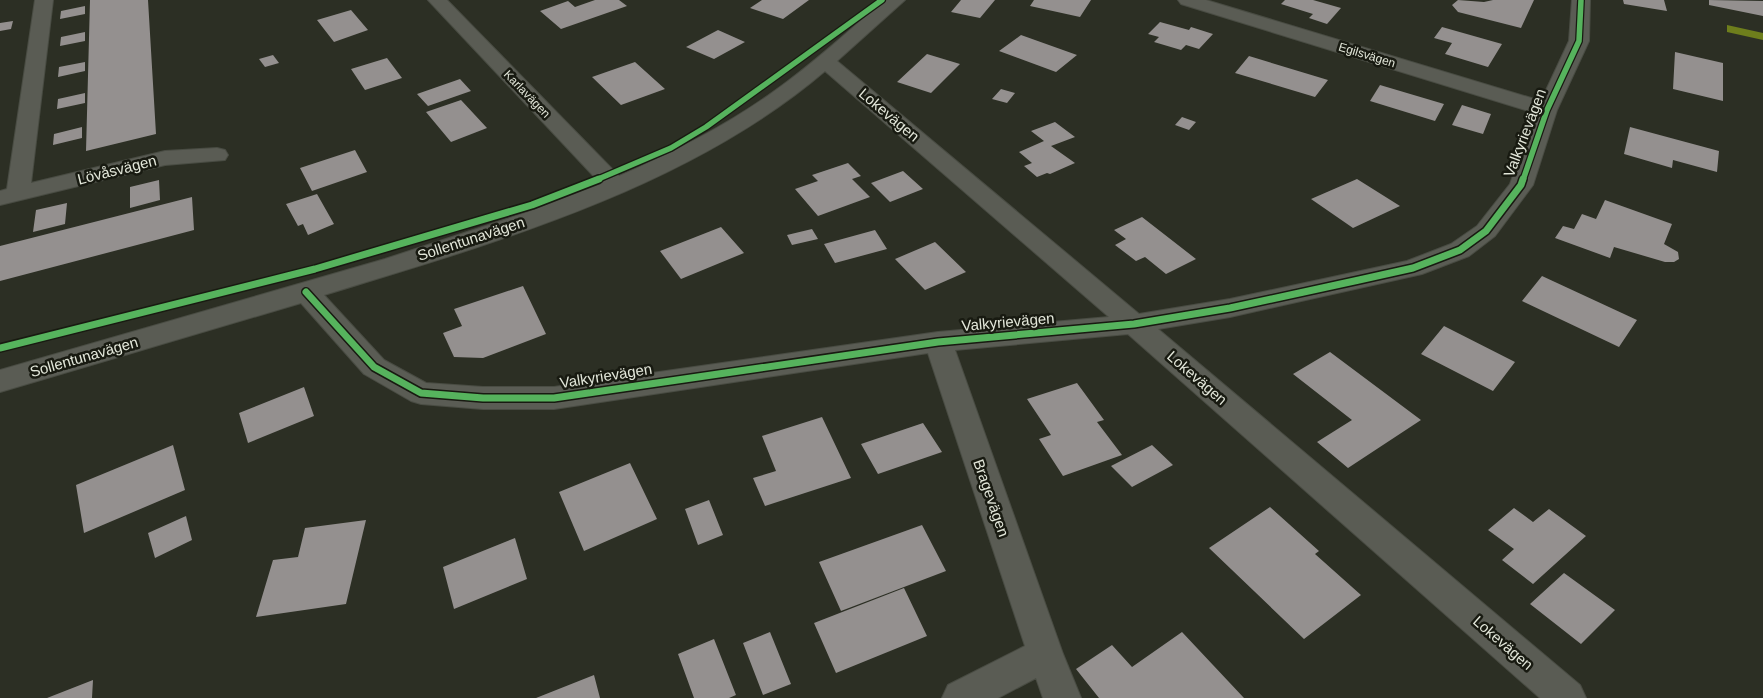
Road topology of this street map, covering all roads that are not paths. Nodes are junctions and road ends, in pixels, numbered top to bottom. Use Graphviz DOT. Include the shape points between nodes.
graph roads {
  1 [pos="44,0"];
  2 [pos="437,0"];
  3 [pos="896,0"];
  4 [pos="1187,0"];
  5 [pos="1581,0"];
  6 [pos="825,61"];
  7 [pos="1547,110"];
  8 [pos="217,155"];
  9 [pos="618,187"];
  10 [pos="9,196"];
  11 [pos="306,292"];
  12 [pos="1134,324"];
  13 [pos="938,342"];
  14 [pos="0,381"];
  15 [pos="1045,654"];
  16 [pos="961,698"];
  17 [pos="1062,698"];
  18 [pos="1567,698"];
  1 -- 10 [label="street, Lövåsvägen"];
  2 -- 9 [label="street, Karlavägen"];
  3 -- 6 [label="street, Sollentunavägen"];
  4 -- 7 [label="street, Egilsvägen"];
  5 -- 7 [label="street, Valkyrievägen" via="1579,41"];
  6 -- 9 [label="street, Sollentunavägen" via="763,108"];
  6 -- 12 [label="street, Lokevägen"];
  7 -- 12 [label="street, Valkyrievägen" via="1521,185 1486,230 1460,250 1413,268 1230,308"];
  8 -- 10 [label="street, Lövåsvägen" via="165,158"];
  9 -- 11 [label="street, Sollentunavägen" via="505,229"];
  11 -- 13 [label="street, Valkyrievägen" via="374,367 421,393 482,398 554,398"];
  11 -- 14 [label="street, Sollentunavägen"];
  12 -- 13 [label="street, Valkyrievägen"];
  12 -- 18 [label="street, Lokevägen"];
  13 -- 15 [label="street, Bragevägen"];
  15 -- 16 [label="street"];
  15 -- 17 [label="street, Bragevägen"];
}
